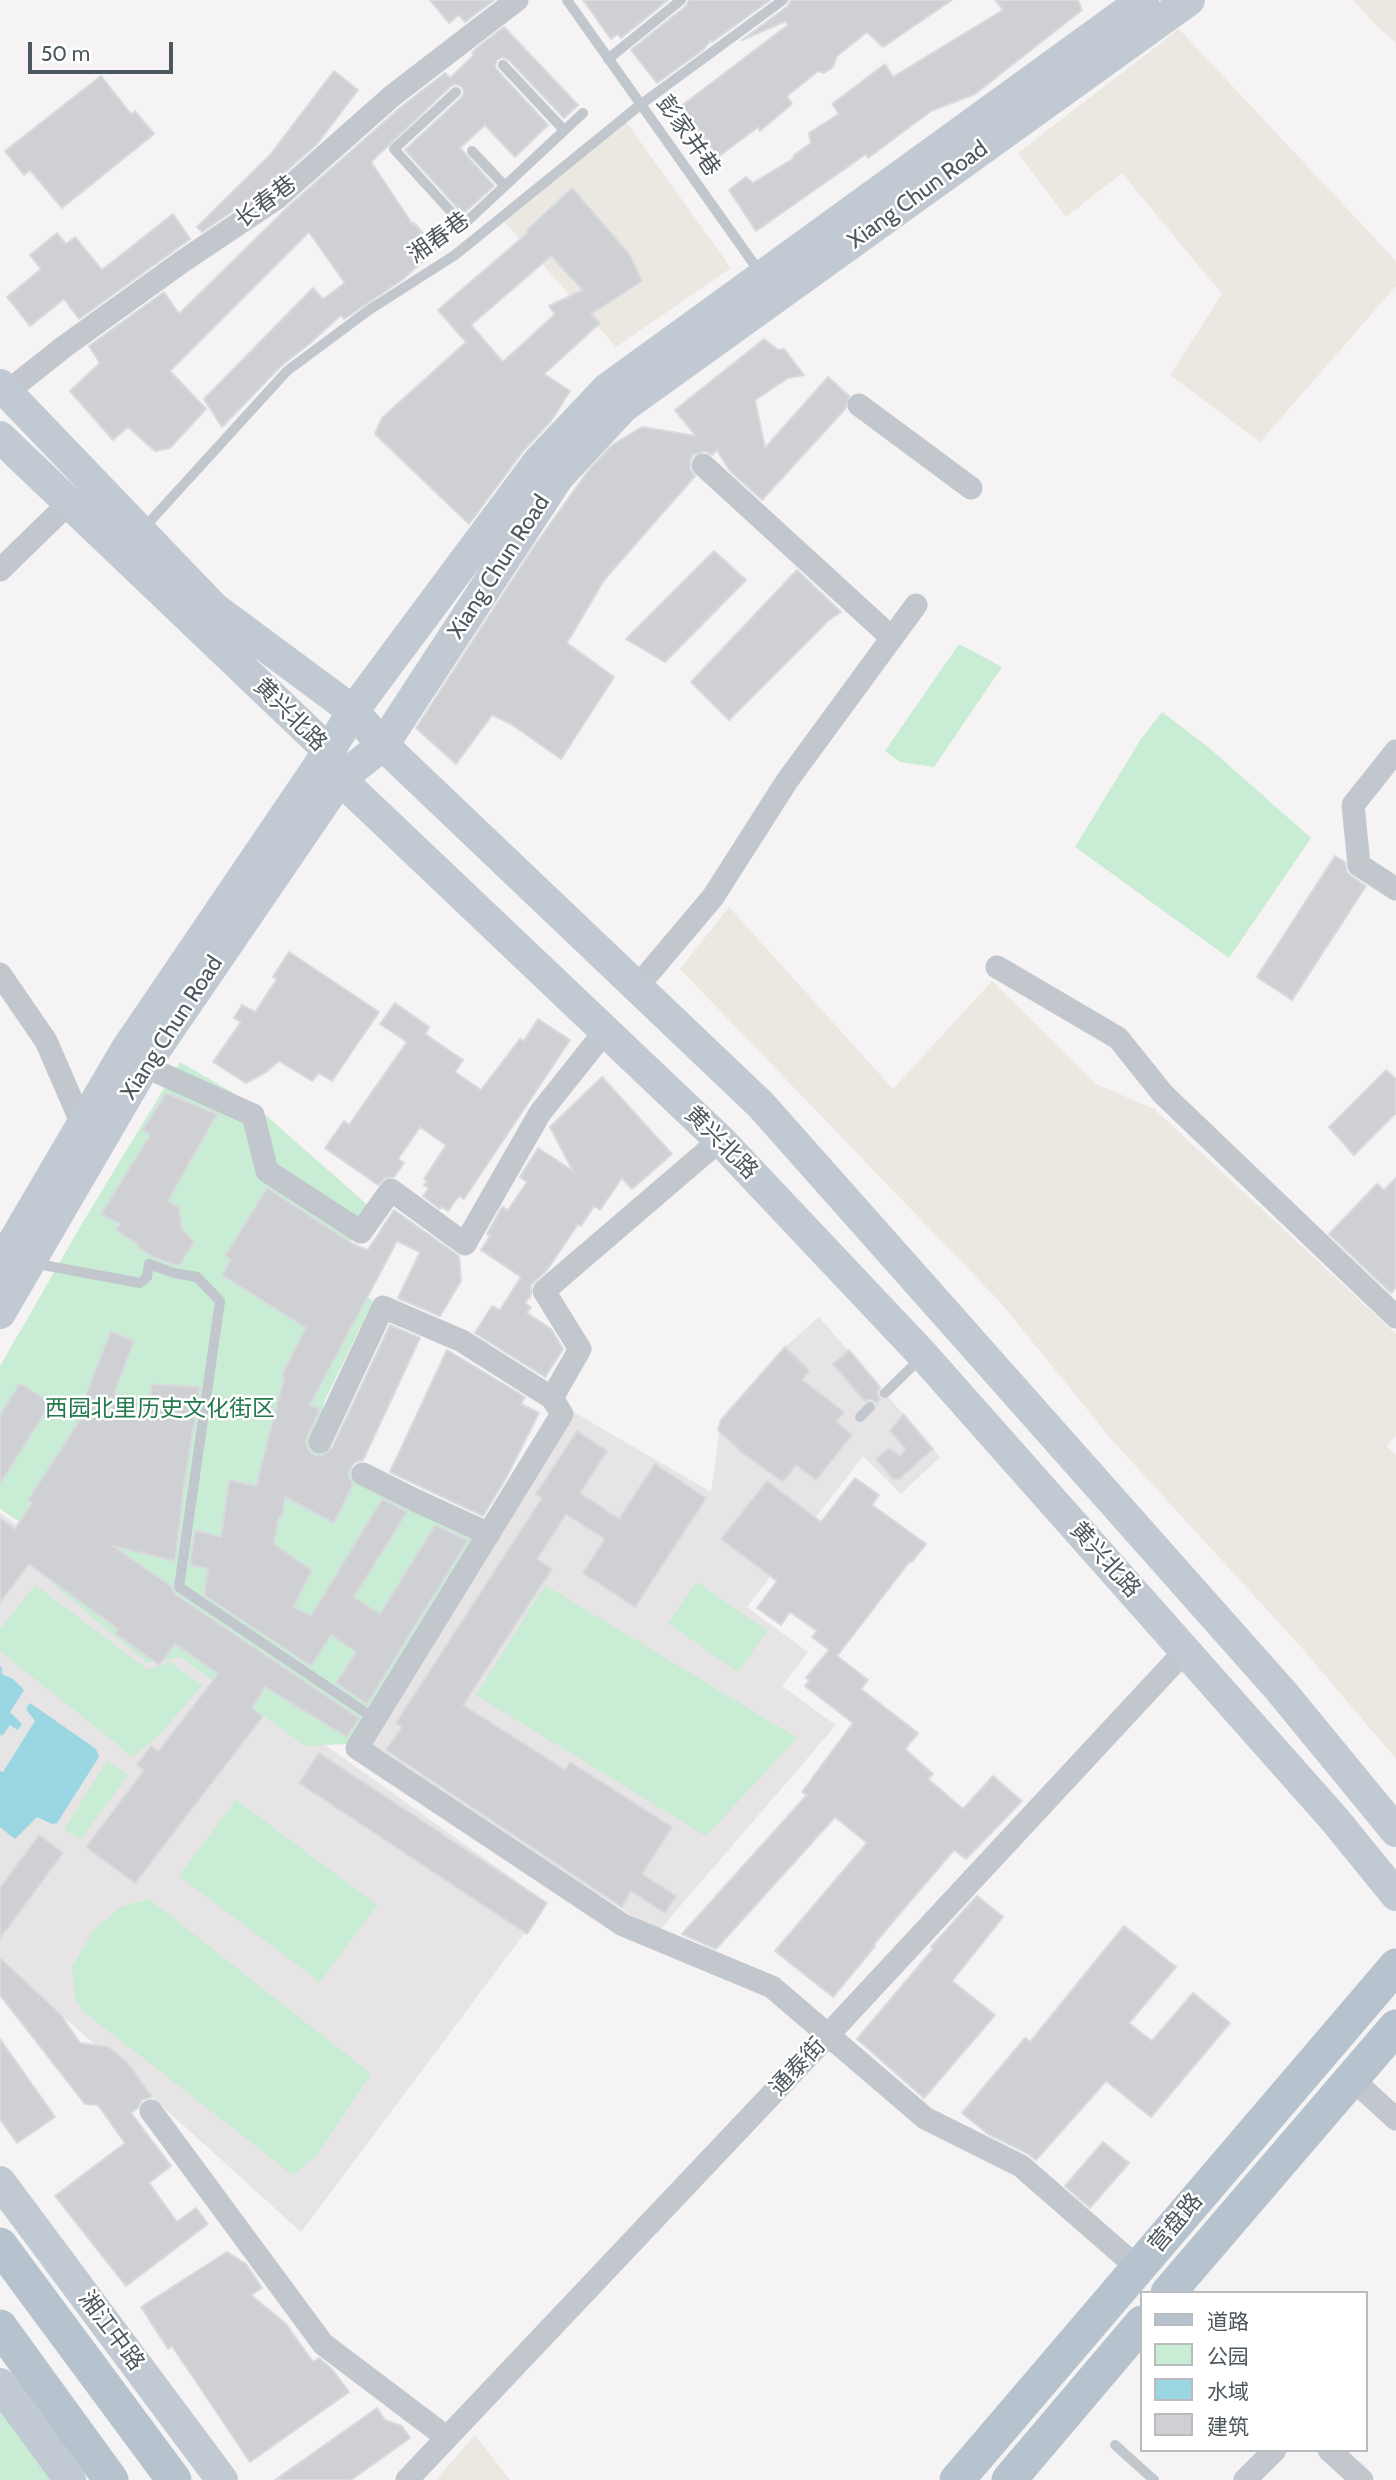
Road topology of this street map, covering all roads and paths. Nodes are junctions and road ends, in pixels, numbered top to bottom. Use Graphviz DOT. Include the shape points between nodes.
graph roads {
  1 [pos="517,0"];
  2 [pos="567,0"];
  3 [pos="681,0"];
  4 [pos="783,0"];
  5 [pos="1143,0"];
  6 [pos="1189,0"];
  7 [pos="608,59"];
  8 [pos="503,65"];
  9 [pos="456,92"];
  10 [pos="640,105"];
  11 [pos="583,113"];
  12 [pos="564,130"];
  13 [pos="472,151"];
  14 [pos="509,183"];
  15 [pos="527,197"];
  16 [pos="770,287"];
  17 [pos="4,389"];
  18 [pos="859,405"];
  19 [pos="0,437"];
  20 [pos="703,465"];
  21 [pos="971,488"];
  22 [pos="69,503"];
  23 [pos="140,532"];
  24 [pos="0,570"];
  25 [pos="916,605"];
  26 [pos="892,638"];
  27 [pos="353,711"];
  28 [pos="383,745"];
  29 [pos="1396,751"];
  30 [pos="335,765"];
  31 [pos="1396,889"];
  32 [pos="997,967"];
  33 [pos="0,974"];
  34 [pos="637,987"];
  35 [pos="606,1030"];
  36 [pos="144,1066"];
  37 [pos="82,1124"];
  38 [pos="720,1140"];
  39 [pos="15,1264"];
  40 [pos="0,1314"];
  41 [pos="1396,1318"];
  42 [pos="923,1355"];
  43 [pos="886,1393"];
  44 [pos="552,1398"];
  45 [pos="870,1407"];
  46 [pos="860,1417"];
  47 [pos="320,1442"];
  48 [pos="363,1474"];
  49 [pos="489,1534"];
  50 [pos="1185,1651"];
  51 [pos="375,1719"];
  52 [pos="1396,1831"];
  53 [pos="1396,1895"];
  54 [pos="1396,1966"];
  55 [pos="1396,2027"];
  56 [pos="828,2035"];
  57 [pos="1396,2056"];
  58 [pos="1352,2079"];
  59 [pos="151,2111"];
  60 [pos="1396,2119"];
  61 [pos="0,2182"];
  62 [pos="0,2201"];
  63 [pos="0,2245"];
  64 [pos="1138,2268"];
  65 [pos="1170,2291"];
  66 [pos="1140,2325"];
  67 [pos="0,2326"];
  68 [pos="0,2384"];
  69 [pos="446,2437"];
  70 [pos="1115,2445"];
  71 [pos="1273,2452"];
  72 [pos="1331,2452"];
  73 [pos="70,2480"];
  74 [pos="111,2480"];
  75 [pos="174,2480"];
  76 [pos="191,2480"];
  77 [pos="222,2480"];
  78 [pos="407,2480"];
  79 [pos="957,2480"];
  80 [pos="1009,2480"];
  81 [pos="1154,2480"];
  82 [pos="1245,2480"];
  83 [pos="1362,2480"];
  1 -- 17 [label="street, 长春巷" via="392,96 277,198"];
  2 -- 7 [label="lane, 彭家并巷"];
  3 -- 7 [label="lane"];
  4 -- 10 [label="lane, 湘春巷"];
  5 -- 16 [label="main road, Xiang Chun Road"];
  6 -- 16 [label="main road, Xiang Chun Road"];
  7 -- 10 [label="lane, 彭家并巷"];
  8 -- 12 [label="lane"];
  9 -- 14 [label="lane" via="394,149 463,225"];
  10 -- 15 [label="lane, 湘春巷"];
  10 -- 16 [label="lane, 彭家并巷"];
  11 -- 12 [label="lane"];
  12 -- 14 [label="lane"];
  13 -- 14 [label="lane"];
  14 -- 15 [label="lane"];
  15 -- 23 [label="lane, 湘春巷" via="455,255 369,310 288,371"];
  16 -- 27 [label="main road, Xiang Chun Road" via="607,388 539,461"];
  16 -- 28 [label="main road, Xiang Chun Road" via="623,407 558,477"];
  17 -- 23 [label="main road, 黄兴北路"];
  18 -- 21 [label="street"];
  19 -- 22 [label="main road, 黄兴北路"];
  20 -- 26 [label="street"];
  22 -- 24 [label="street"];
  22 -- 30 [label="main road, 黄兴北路"];
  23 -- 27 [label="main road, 黄兴北路" via="214,608"];
  25 -- 26 [label="street"];
  26 -- 34 [label="street" via="787,781 713,897"];
  27 -- 28 [label="main road, 黄兴北路"];
  27 -- 30 [label="main road, Xiang Chun Road"];
  28 -- 30 [label="main road, Xiang Chun Road"];
  28 -- 34 [label="main road, 黄兴北路"];
  29 -- 31 [label="street" via="1353,805 1359,865"];
  30 -- 35 [label="main road, 黄兴北路"];
  30 -- 36 [label="main road, Xiang Chun Road"];
  30 -- 37 [label="main road, Xiang Chun Road" via="125,1050"];
  32 -- 41 [label="street" via="1118,1038 1163,1094"];
  33 -- 37 [label="street" via="47,1041"];
  34 -- 52 [label="main road, 黄兴北路" via="761,1105 1281,1691"];
  35 -- 36 [label="street" via="540,1114 465,1244 391,1190 361,1232 267,1171 253,1115"];
  35 -- 38 [label="main road, 黄兴北路"];
  36 -- 39 [label="main road, Xiang Chun Road"];
  37 -- 39 [label="main road, Xiang Chun Road"];
  38 -- 42 [label="main road, 黄兴北路"];
  38 -- 44 [label="street" via="544,1291 580,1349"];
  39 -- 40 [label="main road, Xiang Chun Road"];
  39 -- 51 [label="lane" via="140,1283 147,1277 149,1264 197,1277 220,1301 179,1587"];
  42 -- 43 [label="lane"];
  42 -- 50 [label="main road, 黄兴北路"];
  44 -- 47 [label="street" via="462,1341 383,1307"];
  44 -- 49 [label="street" via="562,1414"];
  45 -- 46 [label="lane"];
  48 -- 49 [label="street"];
  49 -- 51 [label="street"];
  50 -- 53 [label="main road, 黄兴北路"];
  50 -- 56 [label="street, 通泰街"];
  51 -- 56 [label="street" via="357,1748 623,1925 772,1987"];
  54 -- 64 [label="main road, 营盘路"];
  55 -- 58 [label="main road, 营盘路"];
  56 -- 64 [label="street" via="925,2118 1021,2166"];
  56 -- 69 [label="street, 通泰街"];
  57 -- 58 [label="main road"];
  58 -- 60 [label="street"];
  58 -- 65 [label="main road, 营盘路"];
  59 -- 69 [label="street" via="323,2344"];
  61 -- 77 [label="main road, 湘江中路"];
  62 -- 76 [label="main road"];
  63 -- 75 [label="main road, 湘江中路"];
  64 -- 79 [label="main road, 营盘路"];
  66 -- 80 [label="main road"];
  67 -- 74 [label="main road"];
  68 -- 73 [label="main road"];
  69 -- 78 [label="street, 通泰街"];
  70 -- 81 [label="lane"];
  71 -- 82 [label="street"];
  72 -- 83 [label="street"];
}
